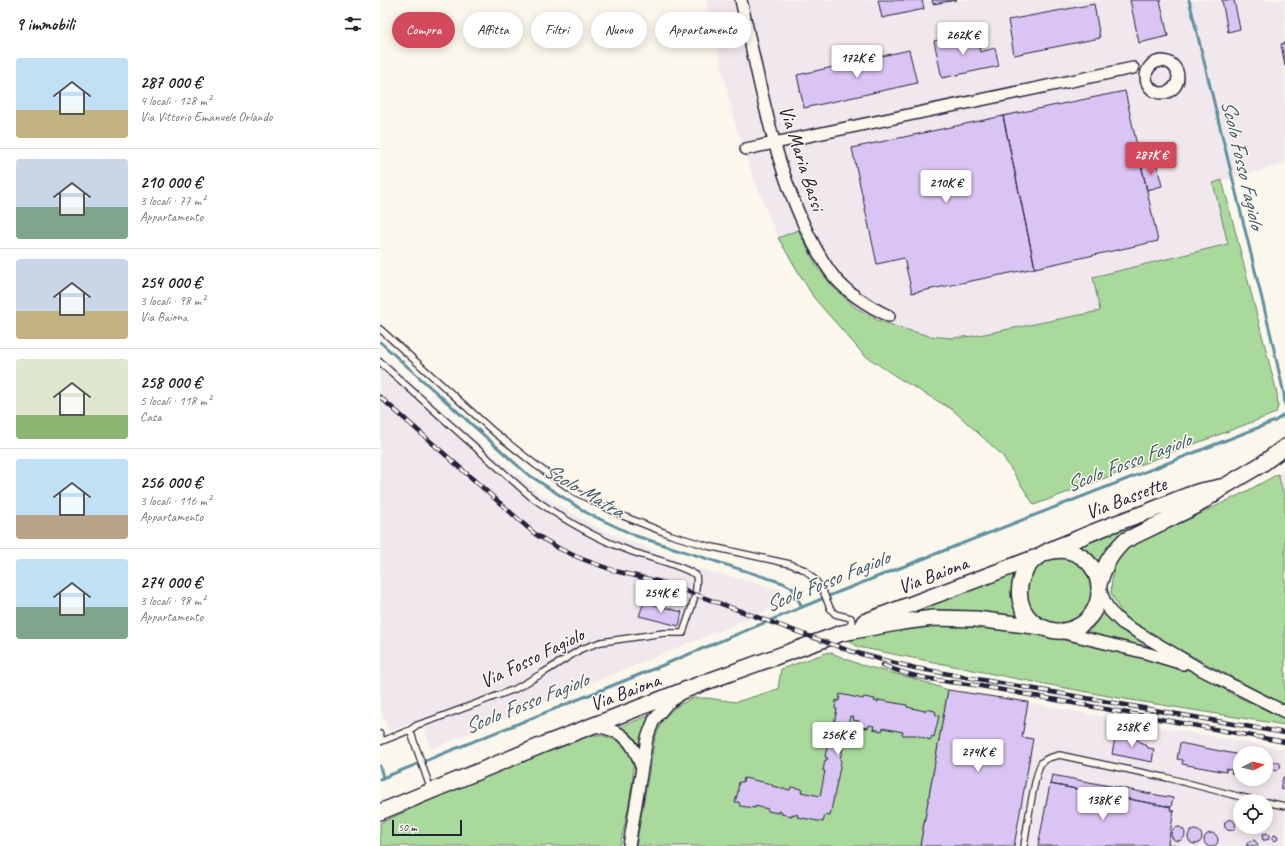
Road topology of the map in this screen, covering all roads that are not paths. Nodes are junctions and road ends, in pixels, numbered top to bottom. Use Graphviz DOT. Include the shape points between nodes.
graph roads {
  1 [pos="741,0"];
  2 [pos="1156,62"];
  3 [pos="1133,68"];
  4 [pos="1146,75"];
  5 [pos="775,142"];
  6 [pos="746,149"];
  7 [pos="889,316"];
  8 [pos="380,329"];
  9 [pos="380,362"];
  10 [pos="1285,447"];
  11 [pos="1225,486"];
  12 [pos="1041,554"];
  13 [pos="1099,585"];
  14 [pos="1048,629"];
  15 [pos="842,633"];
  16 [pos="1200,669"];
  17 [pos="685,690"];
  18 [pos="1285,712"];
  19 [pos="592,726"];
  20 [pos="410,730"];
  21 [pos="380,734"];
  22 [pos="381,741"];
  23 [pos="641,769"];
  24 [pos="429,783"];
  25 [pos="1233,795"];
  26 [pos="1273,803"];
  27 [pos="1285,806"];
  28 [pos="380,812"];
  29 [pos="629,846"];
  30 [pos="1024,846"];
  1 -- 5 [label="street, Via Maria Bassi"];
  2 -- 3 [label="street"];
  2 -- 4 [label="street" via="1149,67"];
  2 -- 4 [label="street" via="1166,62 1175,68 1178,78 1174,87 1165,93 1155,92 1148,85"];
  3 -- 4 [label="street"];
  3 -- 5 [label="street"];
  5 -- 6 [label="street"];
  5 -- 7 [label="street, Via Maria Bassi" via="797,209 817,252 836,278 862,301"];
  8 -- 15 [label="lane" via="494,432 575,492 623,516 672,535 805,570 823,591 835,614 851,618 852,623"];
  9 -- 20 [label="lane, Via Fosso Fagiolo" via="530,496 589,533 629,551 687,570 696,575 697,582 682,633 601,642 582,649 515,689 424,722"];
  10 -- 11 [label="main road, Via Bassette"];
  11 -- 12 [label="main road, Via Bassette" via="1200,492"];
  11 -- 13 [label="main road, Via Bassette" via="1196,506 1124,541 1106,564"];
  12 -- 13 [label="main road" via="1056,550 1079,555 1095,572"];
  12 -- 14 [label="main road" via="1024,571 1019,593 1026,613 1033,621"];
  12 -- 15 [label="main road, Via Baiona"];
  13 -- 14 [label="main road" via="1099,599 1087,620 1077,627 1066,630"];
  13 -- 16 [label="street, Via Baiona" via="1110,611 1122,623"];
  14 -- 15 [label="main road, Via Baiona" via="976,618 933,618"];
  14 -- 16 [label="street, Via Baiona"];
  15 -- 17 [label="main road, Via Baiona"];
  16 -- 18 [label="street, Via Baiona"];
  17 -- 19 [label="main road, Via Baiona"];
  17 -- 23 [label="street" via="667,704 654,720 647,738"];
  19 -- 23 [label="street" via="607,728 621,734 636,752"];
  19 -- 24 [label="main road, Via Baiona"];
  20 -- 22 [label="lane, Via Fosso Fagiolo"];
  20 -- 24 [label="lane"];
  21 -- 22 [label="lane"];
  23 -- 29 [label="street"];
  24 -- 28 [label="main road, Via Baiona"];
  25 -- 30 [label="lane" via="1059,755 1047,758 1041,763"];
  26 -- 27 [label="lane"];
}
